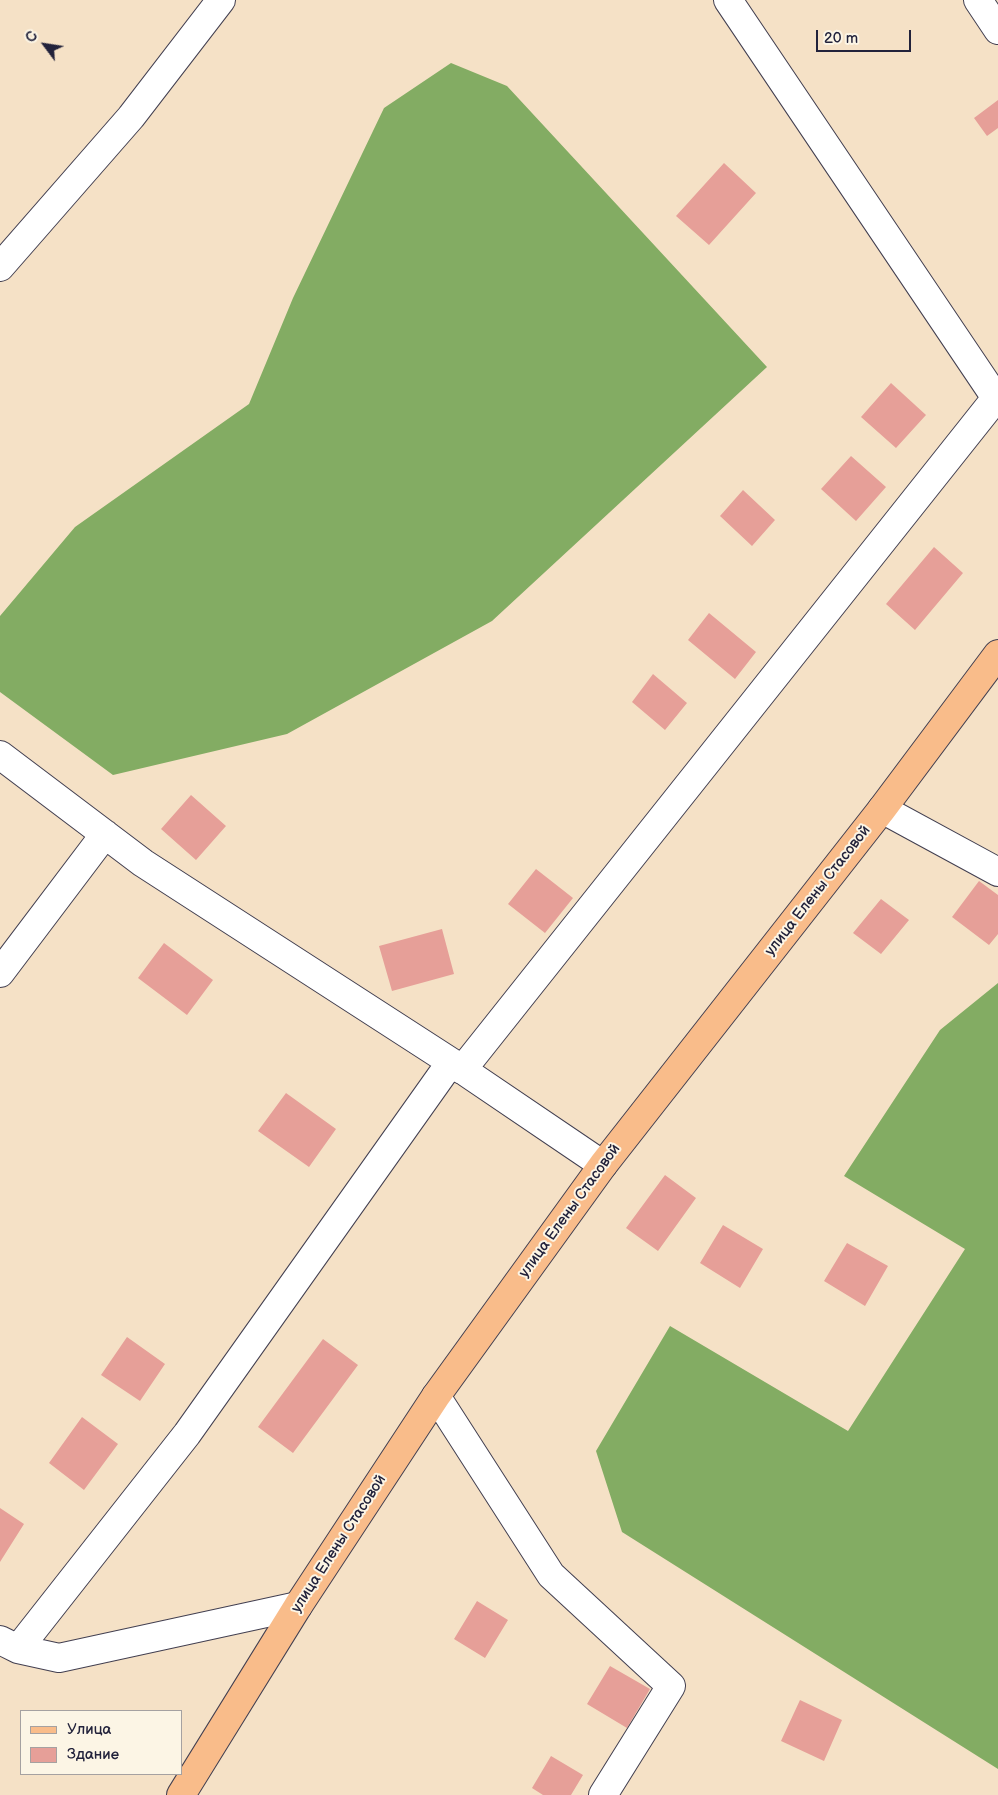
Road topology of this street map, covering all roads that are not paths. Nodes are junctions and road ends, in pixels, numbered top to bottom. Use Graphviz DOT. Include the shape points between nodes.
graph roads {
  1 [pos="222,0"];
  2 [pos="728,0"];
  3 [pos="978,0"];
  4 [pos="998,30"];
  5 [pos="0,267"];
  6 [pos="997,399"];
  7 [pos="998,654"];
  8 [pos="0,755"];
  9 [pos="882,809"];
  10 [pos="105,834"];
  11 [pos="998,872"];
  12 [pos="0,973"];
  13 [pos="457,1066"];
  14 [pos="603,1165"];
  15 [pos="436,1396"];
  16 [pos="298,1606"];
  17 [pos="9,1644"];
  18 [pos="181,1795"];
  19 [pos="603,1795"];
  1 -- 5 [label="street" via="131,117"];
  2 -- 6 [label="street"];
  3 -- 4 [label="street"];
  6 -- 13 [label="street"];
  7 -- 9 [label="main road, улица Елены Стасовой"];
  8 -- 10 [label="street"];
  9 -- 11 [label="street"];
  9 -- 14 [label="main road, улица Елены Стасовой"];
  10 -- 12 [label="street"];
  10 -- 13 [label="street" via="143,863"];
  13 -- 14 [label="street"];
  13 -- 17 [label="street" via="187,1434"];
  14 -- 15 [label="main road, улица Елены Стасовой"];
  15 -- 16 [label="main road, улица Елены Стасовой"];
  15 -- 19 [label="street" via="551,1575 671,1686"];
  16 -- 17 [label="street" via="59,1658"];
  16 -- 18 [label="main road, улица Елены Стасовой"];
}
